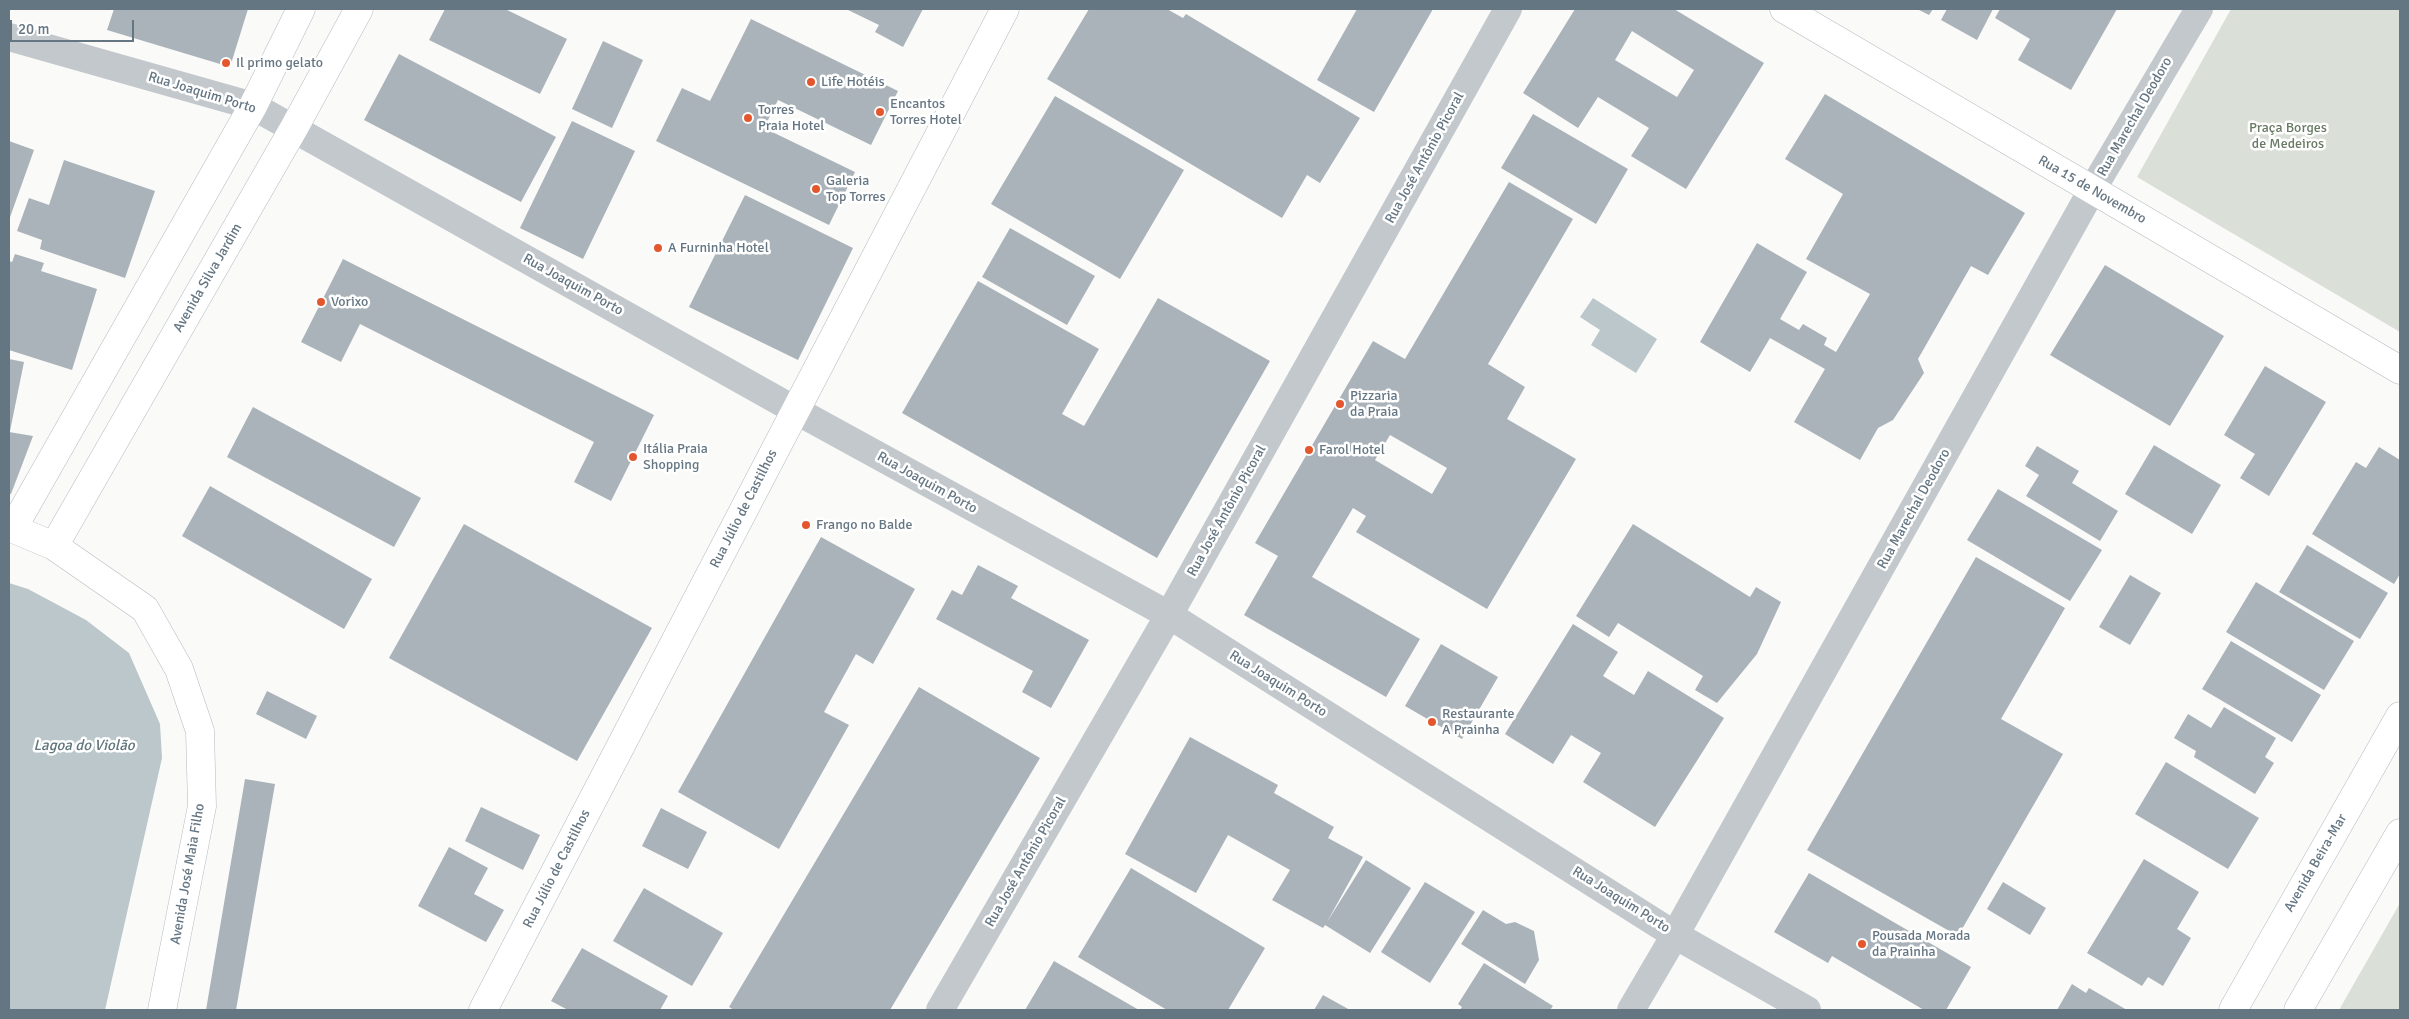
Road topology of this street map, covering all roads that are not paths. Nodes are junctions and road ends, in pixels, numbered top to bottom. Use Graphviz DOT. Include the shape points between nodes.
graph roads {
  1 [pos="301,9"];
  2 [pos="359,9"];
  3 [pos="1005,9"];
  4 [pos="1508,9"];
  5 [pos="1784,9"];
  6 [pos="2199,9"];
  7 [pos="9,37"];
  8 [pos="253,106"];
  9 [pos="294,128"];
  10 [pos="2092,190"];
  11 [pos="2400,370"];
  12 [pos="795,410"];
  13 [pos="11,527"];
  14 [pos="54,546"];
  15 [pos="1168,615"];
  16 [pos="2400,716"];
  17 [pos="2400,833"];
  18 [pos="1675,935"];
  19 [pos="162,1010"];
  20 [pos="483,1010"];
  21 [pos="940,1010"];
  22 [pos="1631,1010"];
  23 [pos="1807,1010"];
  24 [pos="2232,1010"];
  25 [pos="2298,1010"];
  1 -- 8 [label="street"];
  2 -- 9 [label="street, Avenida Silva Jardim"];
  3 -- 12 [label="street, Rua Júlio de Castilhos"];
  4 -- 15 [label="street, Rua José Antônio Picoral"];
  5 -- 10 [label="street, Rua 15 de Novembro"];
  6 -- 10 [label="street, Rua Marechal Deodoro"];
  7 -- 8 [label="street, Rua Joaquim Porto"];
  8 -- 9 [label="street, Rua Joaquim Porto"];
  8 -- 13 [label="street"];
  9 -- 12 [label="street, Rua Joaquim Porto"];
  9 -- 14 [label="street, Avenida Silva Jardim"];
  10 -- 11 [label="street, Rua 15 de Novembro"];
  10 -- 18 [label="street, Rua Marechal Deodoro"];
  12 -- 15 [label="street, Rua Joaquim Porto"];
  12 -- 20 [label="street, Rua Júlio de Castilhos"];
  13 -- 14 [label="street, Avenida José Maia Filho"];
  14 -- 19 [label="street, Avenida José Maia Filho" via="144,609 179,669 200,731 202,806"];
  15 -- 18 [label="street, Rua Joaquim Porto"];
  15 -- 21 [label="street, Rua José Antônio Picoral"];
  16 -- 24 [label="street, Avenida Beira-Mar"];
  17 -- 25 [label="street"];
  18 -- 22 [label="street, Rua Marechal Deodoro"];
  18 -- 23 [label="street, Rua Joaquim Porto"];
}
